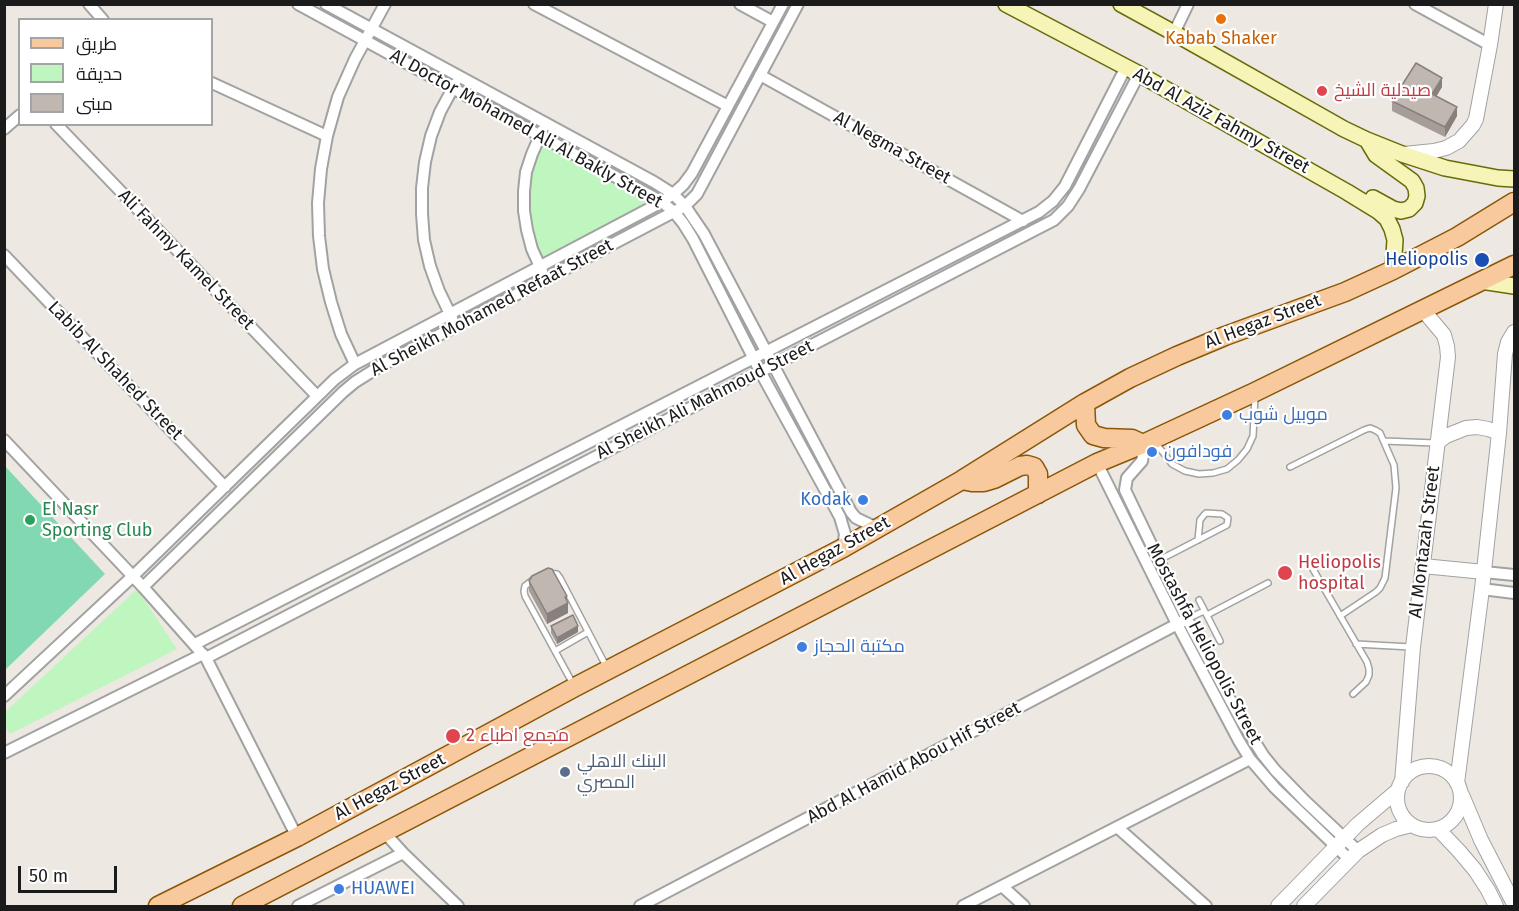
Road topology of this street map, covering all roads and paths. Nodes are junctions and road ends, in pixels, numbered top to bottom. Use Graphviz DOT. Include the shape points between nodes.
graph roads {
  1 [pos="88,4"];
  2 [pos="298,4"];
  3 [pos="326,4"];
  4 [pos="385,4"];
  5 [pos="534,4"];
  6 [pos="740,4"];
  7 [pos="783,4"];
  8 [pos="798,4"];
  9 [pos="1006,4"];
  10 [pos="1121,4"];
  11 [pos="1188,4"];
  12 [pos="1415,4"];
  13 [pos="1496,4"];
  14 [pos="101,18"];
  15 [pos="773,22"];
  16 [pos="372,29"];
  17 [pos="1174,33"];
  18 [pos="365,41"];
  19 [pos="1490,45"];
  20 [pos="1132,71"];
  21 [pos="760,75"];
  22 [pos="459,76"];
  23 [pos="213,83"];
  24 [pos="452,88"];
  25 [pos="728,106"];
  26 [pos="18,117"];
  27 [pos="546,124"];
  28 [pos="58,126"];
  29 [pos="4,129"];
  30 [pos="327,136"];
  31 [pos="540,136"];
  32 [pos="1367,140"];
  33 [pos="1402,154"];
  34 [pos="1515,179"];
  35 [pos="1347,192"];
  36 [pos="673,194"];
  37 [pos="662,202"];
  38 [pos="1515,202"];
  39 [pos="685,206"];
  40 [pos="674,212"];
  41 [pos="1023,221"];
  42 [pos="4,255"];
  43 [pos="1515,265"];
  44 [pos="540,266"];
  45 [pos="1393,270"];
  46 [pos="547,279"];
  47 [pos="1481,281"];
  48 [pos="1515,286"];
  49 [pos="1423,310"];
  50 [pos="450,314"];
  51 [pos="457,326"];
  52 [pos="1515,332"];
  53 [pos="766,352"];
  54 [pos="753,359"];
  55 [pos="355,364"];
  56 [pos="772,365"];
  57 [pos="760,371"];
  58 [pos="1255,392"];
  59 [pos="317,396"];
  60 [pos="1085,402"];
  61 [pos="1498,433"];
  62 [pos="4,441"];
  63 [pos="1384,441"];
  64 [pos="1148,442"];
  65 [pos="1437,443"];
  66 [pos="1097,463"];
  67 [pos="1290,467"];
  68 [pos="962,480"];
  69 [pos="225,487"];
  70 [pos="1038,494"];
  71 [pos="877,528"];
  72 [pos="1198,540"];
  73 [pos="843,548"];
  74 [pos="1159,560"];
  75 [pos="1310,564"];
  76 [pos="1423,566"];
  77 [pos="1484,572"];
  78 [pos="1515,575"];
  79 [pos="133,576"];
  80 [pos="1268,583"];
  81 [pos="143,586"];
  82 [pos="1482,589"];
  83 [pos="1515,592"];
  84 [pos="1199,600"];
  85 [pos="579,613"];
  86 [pos="1206,613"];
  87 [pos="1340,616"];
  88 [pos="570,617"];
  89 [pos="1182,622"];
  90 [pos="553,627"];
  91 [pos="544,631"];
  92 [pos="588,632"];
  93 [pos="1220,641"];
  94 [pos="195,644"];
  95 [pos="1356,644"];
  96 [pos="1413,647"];
  97 [pos="555,651"];
  98 [pos="204,656"];
  99 [pos="608,670"];
  100 [pos="575,687"];
  101 [pos="1353,694"];
  102 [pos="4,696"];
  103 [pos="4,753"];
  104 [pos="1250,759"];
  105 [pos="1400,786"];
  106 [pos="1458,787"];
  107 [pos="1412,825"];
  108 [pos="1117,827"];
  109 [pos="1438,829"];
  110 [pos="384,832"];
  111 [pos="297,837"];
  112 [pos="1340,842"];
  113 [pos="404,853"];
  114 [pos="1353,855"];
  115 [pos="1002,886"];
  116 [pos="1515,904"];
  117 [pos="158,906"];
  118 [pos="242,906"];
  119 [pos="298,906"];
  120 [pos="458,906"];
  121 [pos="640,906"];
  122 [pos="963,906"];
  123 [pos="1024,906"];
  124 [pos="1206,906"];
  125 [pos="1278,906"];
  126 [pos="1304,906"];
  127 [pos="1496,906"];
  1 -- 14 [label="street"];
  2 -- 18 [label="street, Al Doctor Mohamed Ali Al Bakly Street"];
  3 -- 16 [label="street, Al Doctor Mohamed Ali Al Bakly Street"];
  4 -- 16 [label="street"];
  5 -- 25 [label="street"];
  6 -- 15 [label="street"];
  7 -- 15 [label="street, Al Sheikh Mohamed Refaat Street"];
  8 -- 21 [label="street, Al Sheikh Mohamed Refaat Street"];
  9 -- 20 [label="main road, Abd Al Aziz Fahmy Street"];
  10 -- 17 [label="main road"];
  11 -- 17 [label="street"];
  12 -- 19 [label="street"];
  13 -- 19 [label="street"];
  15 -- 25 [label="street, Al Sheikh Mohamed Refaat Street"];
  16 -- 18 [label="street"];
  16 -- 22 [label="street, Al Doctor Mohamed Ali Al Bakly Street"];
  17 -- 32 [label="main road"];
  18 -- 24 [label="street, Al Doctor Mohamed Ali Al Bakly Street"];
  18 -- 30 [label="street" via="342,87"];
  19 -- 33 [label="street" via="1476,119 1469,131 1446,148"];
  20 -- 35 [label="main road, Abd Al Aziz Fahmy Street"];
  20 -- 41 [label="street, Al Sheikh Ali Mahmoud Street" via="1065,186 1053,201"];
  20 -- 56 [label="street, Al Sheikh Ali Mahmoud Street" via="1079,189 1054,220"];
  21 -- 39 [label="street, Al Sheikh Mohamed Refaat Street" via="697,194"];
  21 -- 41 [label="street, Al Negma Street"];
  22 -- 24 [label="street"];
  22 -- 27 [label="street, Al Doctor Mohamed Ali Al Bakly Street"];
  23 -- 30 [label="street"];
  24 -- 31 [label="street, Al Doctor Mohamed Ali Al Bakly Street"];
  24 -- 50 [label="street" via="432,136 422,188 426,249"];
  25 -- 36 [label="street, Al Sheikh Mohamed Refaat Street" via="692,173"];
  26 -- 29 [label="street"];
  27 -- 31 [label="street"];
  27 -- 36 [label="street, Al Doctor Mohamed Ali Al Bakly Street"];
  28 -- 59 [label="street, Ali Fahmy Kamel Street"];
  30 -- 55 [label="street" via="318,203 323,269 330,302"];
  31 -- 37 [label="street, Al Doctor Mohamed Ali Al Bakly Street"];
  31 -- 44 [label="street" via="526,172 524,211 526,230"];
  32 -- 33 [label="main road"];
  32 -- 35 [label="main road" via="1376,155 1412,181 1418,196 1409,209 1401,211 1367,195"];
  33 -- 34 [label="main road" via="1444,168"];
  35 -- 45 [label="main road, Abd Al Aziz Fahmy Street" via="1378,211 1392,229"];
  36 -- 37 [label="street, Al Sheikh Mohamed Refaat Street"];
  36 -- 39 [label="street, Al Doctor Mohamed Ali Al Bakly Street"];
  37 -- 40 [label="street, Al Doctor Mohamed Ali Al Bakly Street"];
  37 -- 44 [label="street, Al Sheikh Mohamed Refaat Street"];
  38 -- 45 [label="main road, Al Hegaz Street"];
  39 -- 40 [label="street, Al Sheikh Mohamed Refaat Street"];
  39 -- 53 [label="street, Al Doctor Mohamed Ali Al Bakly Street" via="704,234"];
  40 -- 46 [label="street, Al Sheikh Mohamed Refaat Street"];
  40 -- 54 [label="street, Al Doctor Mohamed Ali Al Bakly Street" via="693,239"];
  41 -- 53 [label="street, Al Sheikh Ali Mahmoud Street"];
  42 -- 69 [label="street, Labib Al Shahed Street"];
  43 -- 47 [label="main road, Al Hegaz Street"];
  44 -- 46 [label="street"];
  44 -- 50 [label="street, Al Sheikh Mohamed Refaat Street"];
  45 -- 60 [label="main road, Al Hegaz Street" via="1177,356"];
  46 -- 51 [label="street, Al Sheikh Mohamed Refaat Street"];
  47 -- 48 [label="main road"];
  47 -- 49 [label="main road, Al Hegaz Street"];
  49 -- 58 [label="main road, Al Hegaz Street"];
  49 -- 65 [label="street, Al Montazah Street" via="1444,335 1447,346"];
  50 -- 51 [label="street"];
  50 -- 55 [label="street, Al Sheikh Mohamed Refaat Street"];
  51 -- 81 [label="street, Al Sheikh Mohamed Refaat Street" via="368,373 343,392"];
  52 -- 61 [label="street" via="1505,354"];
  53 -- 54 [label="street, Al Sheikh Ali Mahmoud Street"];
  53 -- 56 [label="street, Al Doctor Mohamed Ali Al Bakly Street"];
  54 -- 57 [label="street, Al Doctor Mohamed Ali Al Bakly Street"];
  54 -- 94 [label="street, Al Sheikh Ali Mahmoud Street"];
  55 -- 59 [label="street, Al Sheikh Mohamed Refaat Street"];
  56 -- 57 [label="street, Al Sheikh Ali Mahmoud Street"];
  56 -- 71 [label="street, Al Doctor Mohamed Ali Al Bakly Street" via="851,512"];
  57 -- 73 [label="street, Al Doctor Mohamed Ali Al Bakly Street" via="840,517 845,534"];
  57 -- 98 [label="street, Al Sheikh Ali Mahmoud Street"];
  58 -- 64 [label="main road, Al Hegaz Street"];
  58 -- 64 [label="lane" via="1252,436 1243,455 1227,469 1199,474 1185,471"];
  59 -- 69 [label="street, Al Sheikh Mohamed Refaat Street"];
  60 -- 64 [label="main road" via="1086,425 1093,435"];
  60 -- 68 [label="main road, Al Hegaz Street"];
  61 -- 65 [label="street" via="1466,428"];
  61 -- 77 [label="street"];
  62 -- 79 [label="street"];
  63 -- 65 [label="lane"];
  63 -- 67 [label="lane" via="1380,433 1370,428"];
  63 -- 87 [label="lane" via="1396,481 1385,578 1376,592"];
  64 -- 66 [label="main road, Al Hegaz Street"];
  64 -- 74 [label="street, Mostashfa Heliopolis Street" via="1125,490"];
  65 -- 76 [label="street, Al Montazah Street"];
  66 -- 70 [label="main road, Al Hegaz Street"];
  66 -- 89 [label="street, Mostashfa Heliopolis Street"];
  68 -- 70 [label="main road" via="984,482 1027,465 1038,474"];
  68 -- 71 [label="main road, Al Hegaz Street"];
  69 -- 79 [label="street, Al Sheikh Mohamed Refaat Street"];
  70 -- 110 [label="main road, Al Hegaz Street"];
  71 -- 73 [label="main road, Al Hegaz Street"];
  72 -- 72 [label="lane" via="1227,525 1228,518 1206,513 1200,520"];
  72 -- 74 [label="lane"];
  73 -- 99 [label="main road, Al Hegaz Street"];
  74 -- 89 [label="street, Mostashfa Heliopolis Street"];
  75 -- 87 [label="lane"];
  76 -- 77 [label="street"];
  76 -- 96 [label="street, Al Montazah Street"];
  77 -- 78 [label="street"];
  77 -- 82 [label="street"];
  79 -- 81 [label="street"];
  79 -- 102 [label="street, Al Sheikh Mohamed Refaat Street"];
  80 -- 86 [label="lane"];
  81 -- 94 [label="street"];
  82 -- 83 [label="street"];
  82 -- 106 [label="street"];
  84 -- 86 [label="lane"];
  85 -- 88 [label="lane"];
  85 -- 91 [label="lane" via="557,574 547,573 529,582 525,596"];
  85 -- 92 [label="lane"];
  86 -- 89 [label="lane"];
  86 -- 93 [label="lane"];
  87 -- 95 [label="lane"];
  89 -- 104 [label="street, Mostashfa Heliopolis Street"];
  89 -- 112 [label="street, Mostashfa Heliopolis Street" via="1263,755"];
  89 -- 121 [label="street, Abd Al Hamid Abou Hif Street"];
  90 -- 91 [label="lane"];
  91 -- 97 [label="lane"];
  92 -- 97 [label="lane"];
  92 -- 99 [label="lane"];
  94 -- 98 [label="street"];
  95 -- 96 [label="lane"];
  95 -- 101 [label="lane" via="1369,675"];
  96 -- 105 [label="street, Al Montazah Street"];
  97 -- 100 [label="lane"];
  98 -- 103 [label="street, Al Sheikh Ali Mahmoud Street"];
  98 -- 111 [label="street"];
  99 -- 100 [label="main road, Al Hegaz Street"];
  100 -- 111 [label="main road, Al Hegaz Street"];
  104 -- 108 [label="street"];
  104 -- 112 [label="street, Mostashfa Heliopolis Street" via="1275,789"];
  105 -- 106 [label="street" via="1412,771 1433,767 1447,772"];
  105 -- 107 [label="street" via="1399,810"];
  105 -- 112 [label="street"];
  106 -- 109 [label="street" via="1460,806 1452,820"];
  106 -- 116 [label="street"];
  107 -- 109 [label="street"];
  107 -- 114 [label="street" via="1382,835"];
  108 -- 115 [label="street"];
  108 -- 124 [label="street"];
  109 -- 127 [label="street" via="1475,870"];
  110 -- 113 [label="street"];
  110 -- 118 [label="main road, Al Hegaz Street"];
  111 -- 117 [label="main road, Al Hegaz Street"];
  112 -- 114 [label="street, Mostashfa Heliopolis Street"];
  112 -- 125 [label="street"];
  113 -- 119 [label="street"];
  113 -- 120 [label="street"];
  114 -- 126 [label="street"];
  115 -- 122 [label="street"];
  115 -- 123 [label="street"];
}
